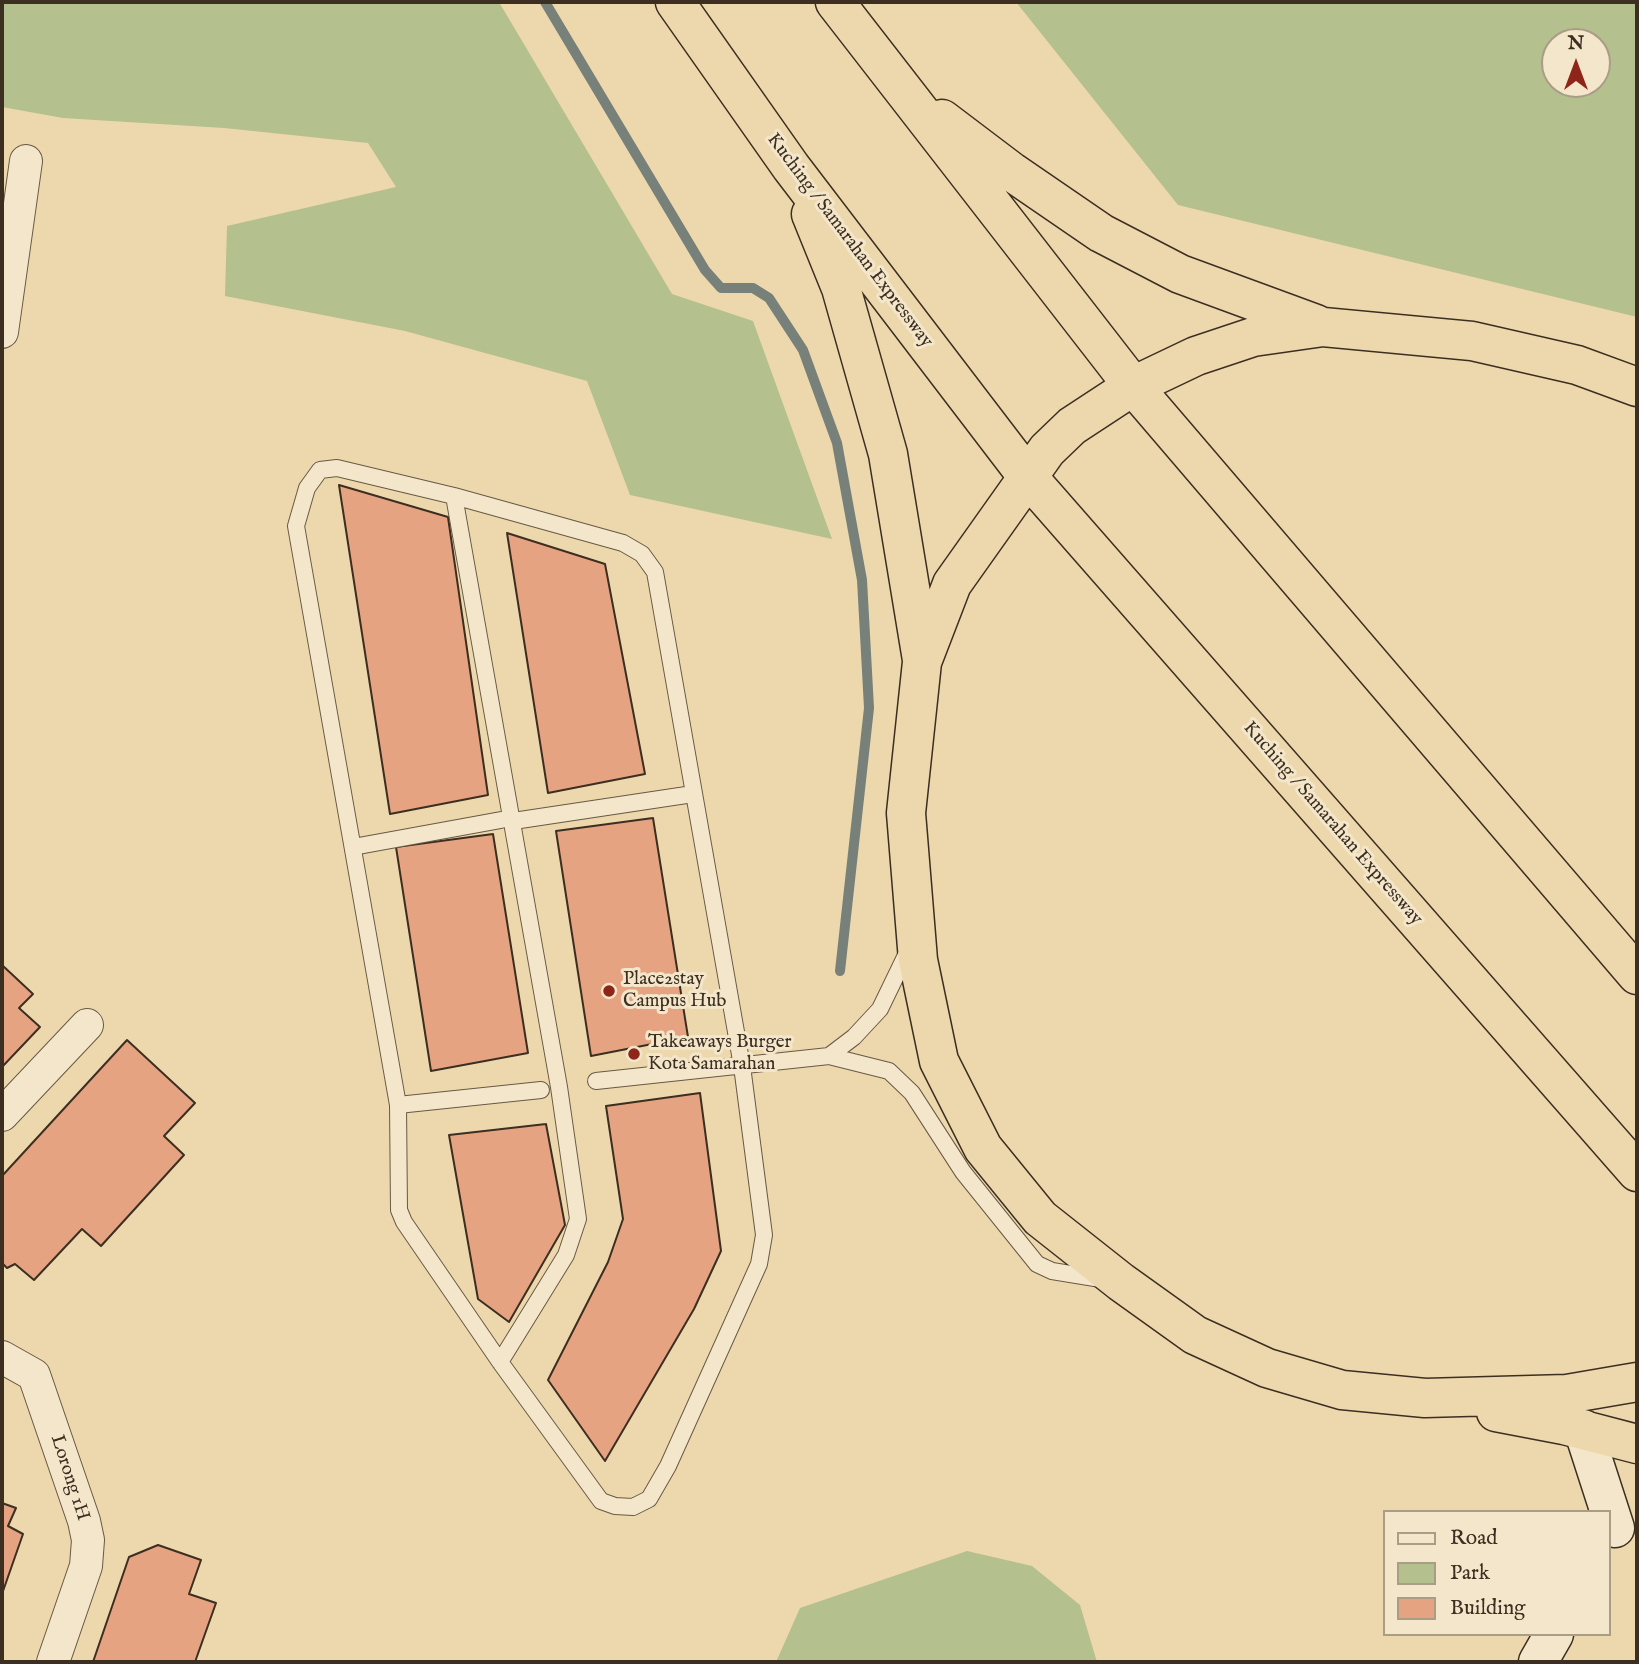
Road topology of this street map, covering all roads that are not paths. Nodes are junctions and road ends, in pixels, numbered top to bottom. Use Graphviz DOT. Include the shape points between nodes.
graph roads {
  1 [pos="675,2"];
  2 [pos="835,2"];
  3 [pos="901,89"];
  4 [pos="26,161"];
  5 [pos="791,167"];
  6 [pos="1323,327"];
  7 [pos="2,332"];
  8 [pos="1133,386"];
  9 [pos="1637,387"];
  10 [pos="1027,476"];
  11 [pos="454,496"];
  12 [pos="922,663"];
  13 [pos="693,794"];
  14 [pos="501,820"];
  15 [pos="520,820"];
  16 [pos="353,847"];
  17 [pos="916,932"];
  18 [pos="1637,975"];
  19 [pos="87,1025"];
  20 [pos="829,1056"];
  21 [pos="742,1066"];
  22 [pos="596,1081"];
  23 [pos="541,1090"];
  24 [pos="398,1105"];
  25 [pos="2,1115"];
  26 [pos="1637,1172"];
  27 [pos="1121,1282"];
  28 [pos="2,1357"];
  29 [pos="500,1362"];
  30 [pos="1637,1382"];
  31 [pos="1425,1398"];
  32 [pos="1583,1429"];
  33 [pos="1637,1444"];
  34 [pos="1620,1529"];
  35 [pos="1553,1636"];
  36 [pos="53,1662"];
  37 [pos="1538,1662"];
  1 -- 5 [label="highway, Kuching / Samarahan Expressway"];
  2 -- 3 [label="highway"];
  3 -- 6 [label="highway" via="1101,233 1180,274"];
  3 -- 8 [label="highway"];
  4 -- 7 [label="street"];
  5 -- 10 [label="highway, Kuching / Samarahan Expressway"];
  5 -- 12 [label="highway" via="841,288 888,454"];
  6 -- 8 [label="highway" via="1253,337 1196,356"];
  6 -- 9 [label="highway" via="1472,341 1577,365"];
  8 -- 10 [label="highway" via="1072,426"];
  8 -- 18 [label="highway"];
  10 -- 12 [label="highway" via="952,584"];
  10 -- 26 [label="highway, Kuching / Samarahan Expressway"];
  11 -- 13 [label="lane" via="623,543 642,554 655,572 660,591"];
  11 -- 16 [label="lane" via="337,468 320,470 300,505 296,526"];
  11 -- 29 [label="lane" via="559,1087 578,1219 566,1255"];
  12 -- 17 [label="highway" via="906,813"];
  13 -- 15 [label="lane"];
  13 -- 21 [label="lane"];
  14 -- 16 [label="lane"];
  16 -- 24 [label="lane"];
  17 -- 20 [label="lane" via="880,1009"];
  17 -- 27 [label="highway" via="939,1061 983,1148 1040,1218"];
  19 -- 25 [label="street"];
  20 -- 21 [label="lane"];
  20 -- 27 [label="lane" via="889,1071 912,1093 963,1172 1037,1264 1052,1271"];
  21 -- 22 [label="lane"];
  21 -- 29 [label="lane" via="764,1235 759,1264 649,1499 633,1507 601,1501"];
  23 -- 24 [label="lane"];
  24 -- 29 [label="lane" via="399,1210"];
  27 -- 31 [label="highway" via="1195,1335 1267,1368 1342,1390"];
  28 -- 36 [label="street, Lorong 1H" via="34,1375 85,1521 86,1566"];
  30 -- 31 [label="highway" via="1567,1394"];
  31 -- 32 [label="highway"];
  32 -- 33 [label="highway"];
  32 -- 34 [label="street"];
  35 -- 37 [label="street"];
}
